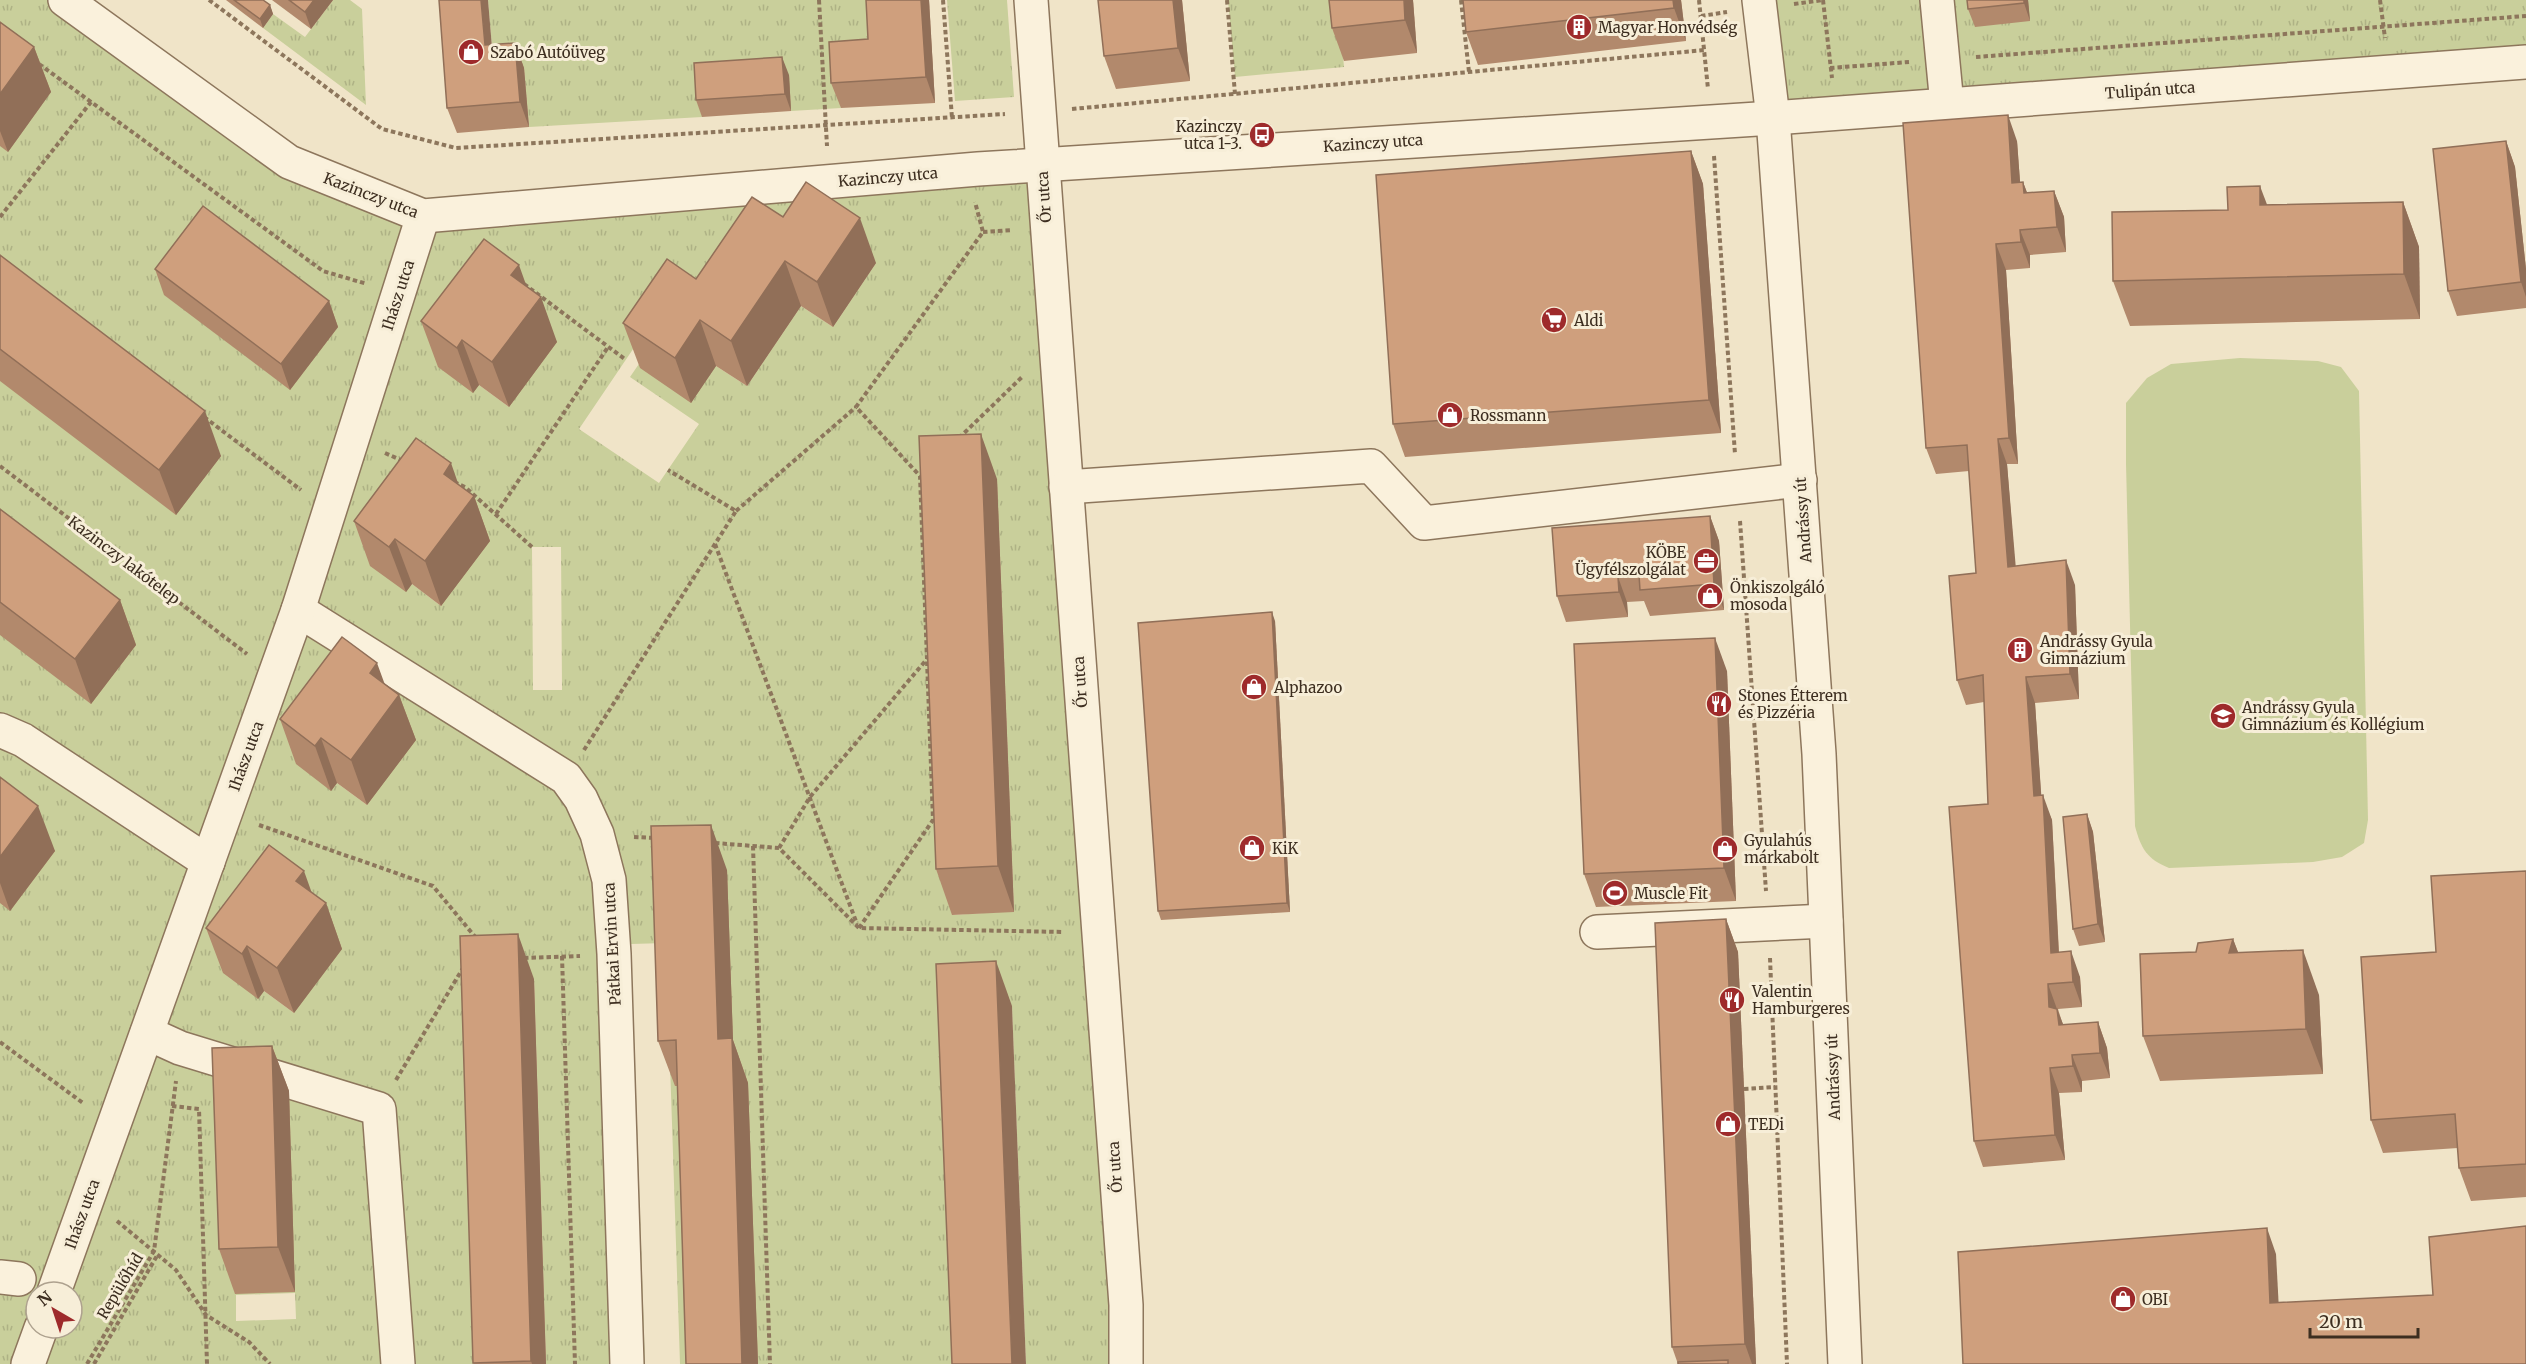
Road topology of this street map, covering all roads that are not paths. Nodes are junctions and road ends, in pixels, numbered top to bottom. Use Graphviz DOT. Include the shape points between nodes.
graph roads {
  1 [pos="65,0"];
  2 [pos="1031,0"];
  3 [pos="1759,0"];
  4 [pos="1937,0"];
  5 [pos="2526,62"];
  6 [pos="1947,105"];
  7 [pos="1773,118"];
  8 [pos="1042,166"];
  9 [pos="423,216"];
  10 [pos="1800,480"];
  11 [pos="1065,487"];
  12 [pos="298,610"];
  13 [pos="0,730"];
  14 [pos="208,862"];
  15 [pos="1826,921"];
  16 [pos="1597,932"];
  17 [pos="147,1033"];
  18 [pos="58,1280"];
  19 [pos="37,1340"];
  20 [pos="28,1364"];
  21 [pos="398,1364"];
  22 [pos="627,1364"];
  23 [pos="1126,1364"];
  24 [pos="1845,1364"];
  1 -- 9 [label="street, Kazinczy utca" via="289,162"];
  2 -- 8 [label="street, Őr utca"];
  3 -- 7 [label="street, Andrássy út"];
  4 -- 6 [label="street"];
  5 -- 6 [label="street, Tulipán utca"];
  6 -- 7 [label="street, Tulipán utca"];
  7 -- 8 [label="street, Kazinczy utca"];
  7 -- 10 [label="street, Andrássy út"];
  8 -- 9 [label="street, Kazinczy utca"];
  8 -- 11 [label="street, Őr utca"];
  9 -- 12 [label="street, Ihász utca"];
  10 -- 11 [label="street" via="1424,522 1371,466"];
  10 -- 15 [label="street, Andrássy út" via="1820,754"];
  11 -- 23 [label="street, Őr utca" via="1126,1305"];
  12 -- 14 [label="street, Ihász utca"];
  12 -- 22 [label="street, Pátkai Ervin utca" via="566,778 597,834 609,880 614,944"];
  13 -- 14 [label="street" via="23,740"];
  14 -- 17 [label="street, Ihász utca"];
  15 -- 16 [label="street"];
  15 -- 24 [label="street, Andrássy út"];
  17 -- 18 [label="street, Ihász utca"];
  17 -- 21 [label="street" via="180,1048 379,1109"];
  19 -- 20 [label="street"];
}
